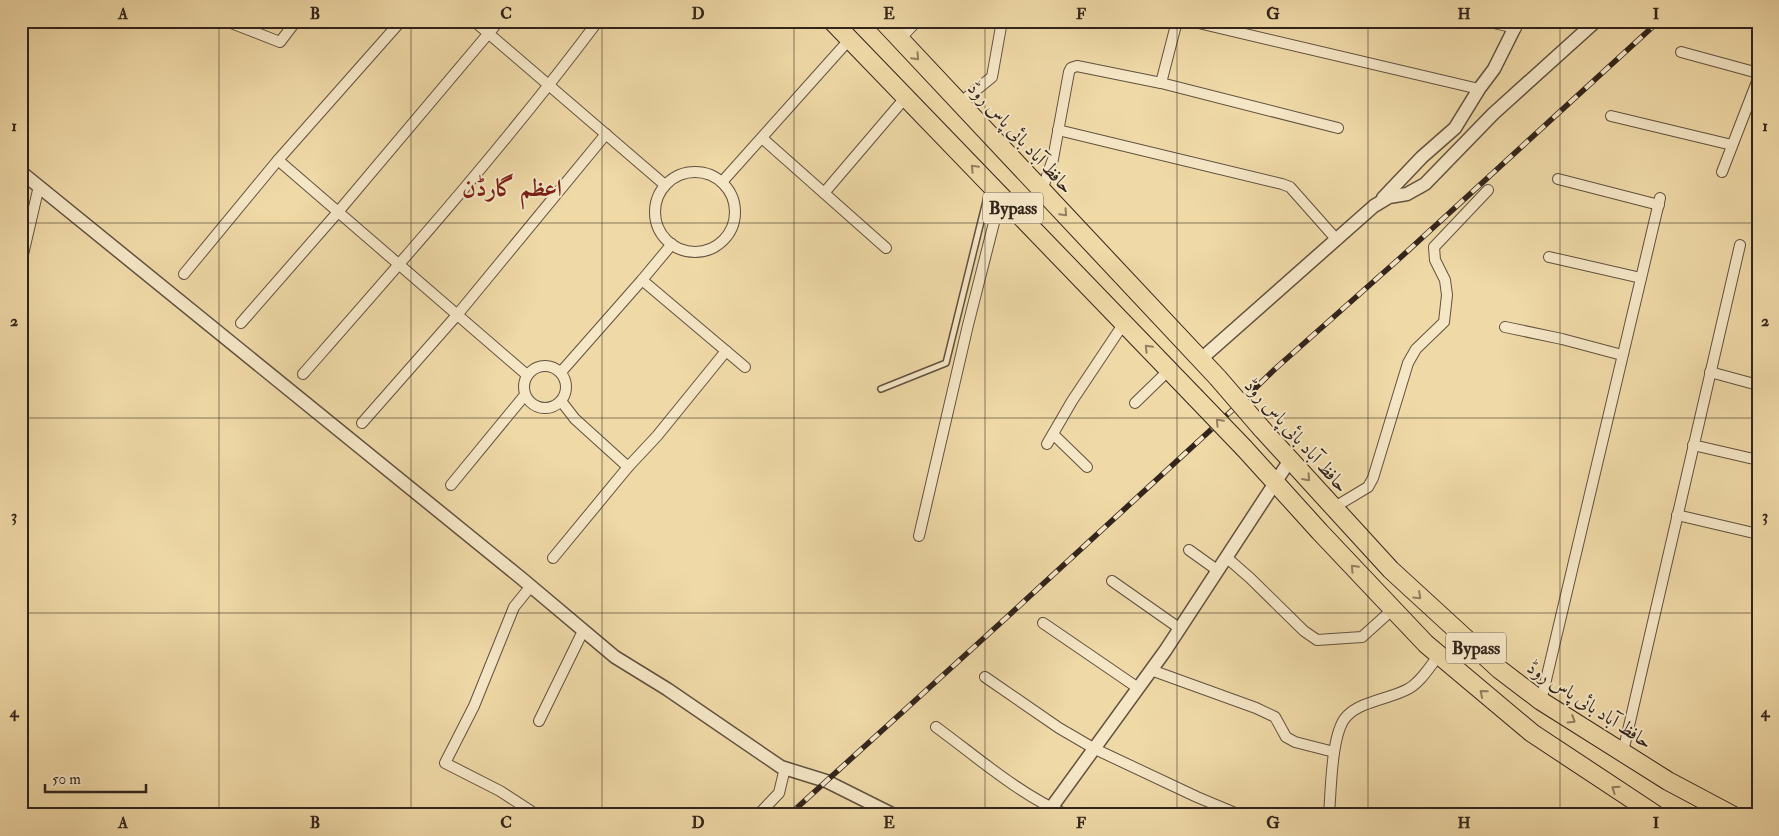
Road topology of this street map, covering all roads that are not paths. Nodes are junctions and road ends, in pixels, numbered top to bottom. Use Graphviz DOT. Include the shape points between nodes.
graph roads {
  1 [pos="226,21"];
  2 [pos="296,21"];
  3 [pos="401,21"];
  4 [pos="474,21"];
  5 [pos="499,21"];
  6 [pos="598,21"];
  7 [pos="832,21"];
  8 [pos="883,21"];
  9 [pos="917,21"];
  10 [pos="1002,21"];
  11 [pos="1177,21"];
  12 [pos="1190,21"];
  13 [pos="1485,21"];
  14 [pos="1596,21"];
  15 [pos="1517,25"];
  16 [pos="488,34"];
  17 [pos="900,39"];
  18 [pos="849,40"];
  19 [pos="1681,52"];
  20 [pos="1758,73"];
  21 [pos="1758,79"];
  22 [pos="1161,83"];
  23 [pos="549,86"];
  24 [pos="1479,90"];
  25 [pos="906,98"];
  26 [pos="960,104"];
  27 [pos="1611,116"];
  28 [pos="1338,128"];
  29 [pos="1058,130"];
  30 [pos="606,134"];
  31 [pos="762,138"];
  32 [pos="1732,145"];
  33 [pos="278,160"];
  34 [pos="21,172"];
  35 [pos="1722,172"];
  36 [pos="1558,179"];
  37 [pos="722,182"];
  38 [pos="665,185"];
  39 [pos="39,186"];
  40 [pos="996,190"];
  41 [pos="1042,190"];
  42 [pos="1488,190"];
  43 [pos="824,193"];
  44 [pos="1374,206"];
  45 [pos="338,212"];
  46 [pos="1337,240"];
  47 [pos="24,243"];
  48 [pos="672,244"];
  49 [pos="1740,244"];
  50 [pos="886,248"];
  51 [pos="1549,258"];
  52 [pos="21,263"];
  53 [pos="399,265"];
  54 [pos="184,274"];
  55 [pos="1641,278"];
  56 [pos="642,280"];
  57 [pos="457,315"];
  58 [pos="241,323"];
  59 [pos="1124,323"];
  60 [pos="1506,327"];
  61 [pos="726,351"];
  62 [pos="1622,356"];
  63 [pos="1202,359"];
  64 [pos="745,367"];
  65 [pos="1169,370"];
  66 [pos="561,372"];
  67 [pos="1710,372"];
  68 [pos="303,374"];
  69 [pos="527,376"];
  70 [pos="1758,385"];
  71 [pos="881,389"];
  72 [pos="525,395"];
  73 [pos="561,401"];
  74 [pos="1135,403"];
  75 [pos="362,423"];
  76 [pos="1053,434"];
  77 [pos="1047,444"];
  78 [pos="1693,445"];
  79 [pos="1290,460"];
  80 [pos="1758,460"];
  81 [pos="628,467"];
  82 [pos="1087,467"];
  83 [pos="1275,482"];
  84 [pos="451,485"];
  85 [pos="1333,508"];
  86 [pos="1677,515"];
  87 [pos="1758,534"];
  88 [pos="919,536"];
  89 [pos="1189,550"];
  90 [pos="1226,557"];
  91 [pos="554,558"];
  92 [pos="1217,570"];
  93 [pos="1112,581"];
  94 [pos="531,586"];
  95 [pos="1393,609"];
  96 [pos="1043,623"];
  97 [pos="1179,628"];
  98 [pos="583,631"];
  99 [pos="1439,655"];
  100 [pos="1151,670"];
  101 [pos="985,677"];
  102 [pos="1138,688"];
  103 [pos="1541,701"];
  104 [pos="539,721"];
  105 [pos="936,727"];
  106 [pos="1095,749"];
  107 [pos="1334,752"];
  108 [pos="1622,752"];
  109 [pos="785,768"];
  110 [pos="1049,811"];
  111 [pos="1648,813"];
  112 [pos="537,815"];
  113 [pos="758,815"];
  114 [pos="894,815"];
  115 [pos="1067,815"];
  116 [pos="1240,815"];
  117 [pos="1329,815"];
  118 [pos="1732,815"];
  1 -- 2 [label="street" via="280,42"];
  3 -- 33 [label="street"];
  4 -- 16 [label="street"];
  5 -- 16 [label="street"];
  6 -- 23 [label="street"];
  7 -- 18 [label="highway, Bypass"];
  8 -- 17 [label="highway, حافظ آباد بائی پاس روڈ / Bypass"];
  9 -- 17 [label="street"];
  10 -- 26 [label="street" via="992,77"];
  11 -- 22 [label="street"];
  12 -- 24 [label="street"];
  13 -- 15 [label="street"];
  14 -- 44 [label="street" via="1493,114 1425,184"];
  15 -- 24 [label="street"];
  16 -- 23 [label="street"];
  16 -- 45 [label="street"];
  17 -- 26 [label="highway, حافظ آباد بائی پاس روڈ / Bypass, one-way"];
  18 -- 25 [label="highway, Bypass"];
  18 -- 31 [label="street"];
  19 -- 20 [label="street"];
  21 -- 32 [label="street"];
  22 -- 28 [label="street"];
  22 -- 29 [label="street" via="1077,66 1072,68"];
  23 -- 30 [label="street"];
  23 -- 53 [label="street"];
  24 -- 44 [label="street" via="1455,128"];
  40 -- 25 [label="highway, Bypass, one-way"];
  25 -- 43 [label="street"];
  26 -- 41 [label="highway, حافظ آباد بائی پاس روڈ / Bypass"];
  27 -- 32 [label="street"];
  29 -- 41 [label="street"];
  29 -- 46 [label="street" via="1290,187"];
  30 -- 38 [label="street"];
  30 -- 57 [label="street"];
  31 -- 37 [label="street"];
  31 -- 43 [label="street"];
  32 -- 35 [label="street"];
  33 -- 45 [label="street"];
  33 -- 54 [label="street"];
  34 -- 39 [label="street"];
  36 -- 55 [label="street" via="1660,202"];
  37 -- 38 [label="street" via="708,174 693,172 678,176"];
  37 -- 48 [label="street" via="731,195 735,210 733,225 725,239 712,248 697,252 682,250"];
  38 -- 48 [label="street" via="657,199 655,214 659,229"];
  39 -- 47 [label="street"];
  39 -- 94 [label="street"];
  40 -- 59 [label="highway, Bypass"];
  40 -- 71 [label="lane" via="946,363"];
  40 -- 88 [label="street"];
  41 -- 63 [label="highway, حافظ آباد بائی پاس روڈ / Bypass, one-way"];
  42 -- 85 [label="street" via="1434,247 1447,295 1444,322 1416,350 1408,363 1368,487"];
  43 -- 50 [label="street"];
  44 -- 46 [label="street"];
  45 -- 53 [label="street"];
  45 -- 58 [label="street"];
  46 -- 63 [label="street"];
  47 -- 52 [label="street"];
  48 -- 56 [label="street"];
  49 -- 67 [label="street"];
  51 -- 55 [label="street"];
  53 -- 57 [label="street"];
  53 -- 68 [label="street"];
  55 -- 62 [label="street"];
  56 -- 61 [label="street"];
  56 -- 66 [label="street"];
  57 -- 69 [label="street"];
  57 -- 75 [label="street"];
  65 -- 59 [label="highway, Bypass, one-way"];
  59 -- 76 [label="street"];
  60 -- 62 [label="street"];
  61 -- 64 [label="street"];
  61 -- 81 [label="street"];
  62 -- 103 [label="street"];
  63 -- 79 [label="highway, حافظ آباد بائی پاس روڈ / Bypass, bridge"];
  65 -- 74 [label="street"];
  83 -- 65 [label="highway, Bypass, one-way, bridge"];
  66 -- 69 [label="street" via="543,366 531,370"];
  66 -- 73 [label="street" via="567,384"];
  67 -- 70 [label="street"];
  67 -- 78 [label="street"];
  69 -- 72 [label="street"];
  72 -- 73 [label="street" via="541,408"];
  72 -- 84 [label="street"];
  73 -- 81 [label="street" via="575,419"];
  76 -- 77 [label="street"];
  76 -- 82 [label="street"];
  78 -- 80 [label="street"];
  78 -- 86 [label="street"];
  79 -- 83 [label="street"];
  79 -- 85 [label="highway, حافظ آباد بائی پاس روڈ / Bypass, one-way"];
  81 -- 91 [label="street"];
  83 -- 90 [label="street"];
  95 -- 83 [label="highway, Bypass, one-way"];
  85 -- 103 [label="highway, حافظ آباد بائی پاس روڈ / Bypass, one-way" via="1446,622"];
  86 -- 87 [label="street"];
  86 -- 108 [label="street"];
  89 -- 92 [label="street"];
  90 -- 92 [label="street"];
  90 -- 95 [label="street" via="1317,640 1362,637"];
  92 -- 97 [label="street"];
  93 -- 97 [label="street"];
  94 -- 98 [label="street"];
  94 -- 112 [label="street" via="514,607 474,706 445,763 500,791"];
  95 -- 99 [label="highway, Bypass"];
  96 -- 102 [label="street"];
  97 -- 100 [label="street"];
  98 -- 104 [label="street"];
  98 -- 109 [label="street" via="614,657"];
  99 -- 107 [label="street" via="1409,689 1367,704 1346,717 1340,726"];
  111 -- 99 [label="highway, Bypass, one-way" via="1532,733"];
  100 -- 102 [label="street"];
  100 -- 107 [label="street" via="1256,708 1276,717 1286,737"];
  101 -- 106 [label="street"];
  102 -- 106 [label="street"];
  103 -- 108 [label="highway, حافظ آباد بائی پاس روڈ / Bypass, one-way"];
  105 -- 110 [label="street"];
  106 -- 110 [label="street"];
  106 -- 116 [label="street"];
  107 -- 117 [label="street"];
  108 -- 118 [label="highway, حافظ آباد بائی پاس روڈ / Bypass"];
  109 -- 113 [label="street" via="779,793"];
  109 -- 114 [label="street" via="826,781"];
  110 -- 115 [label="street"];
}
